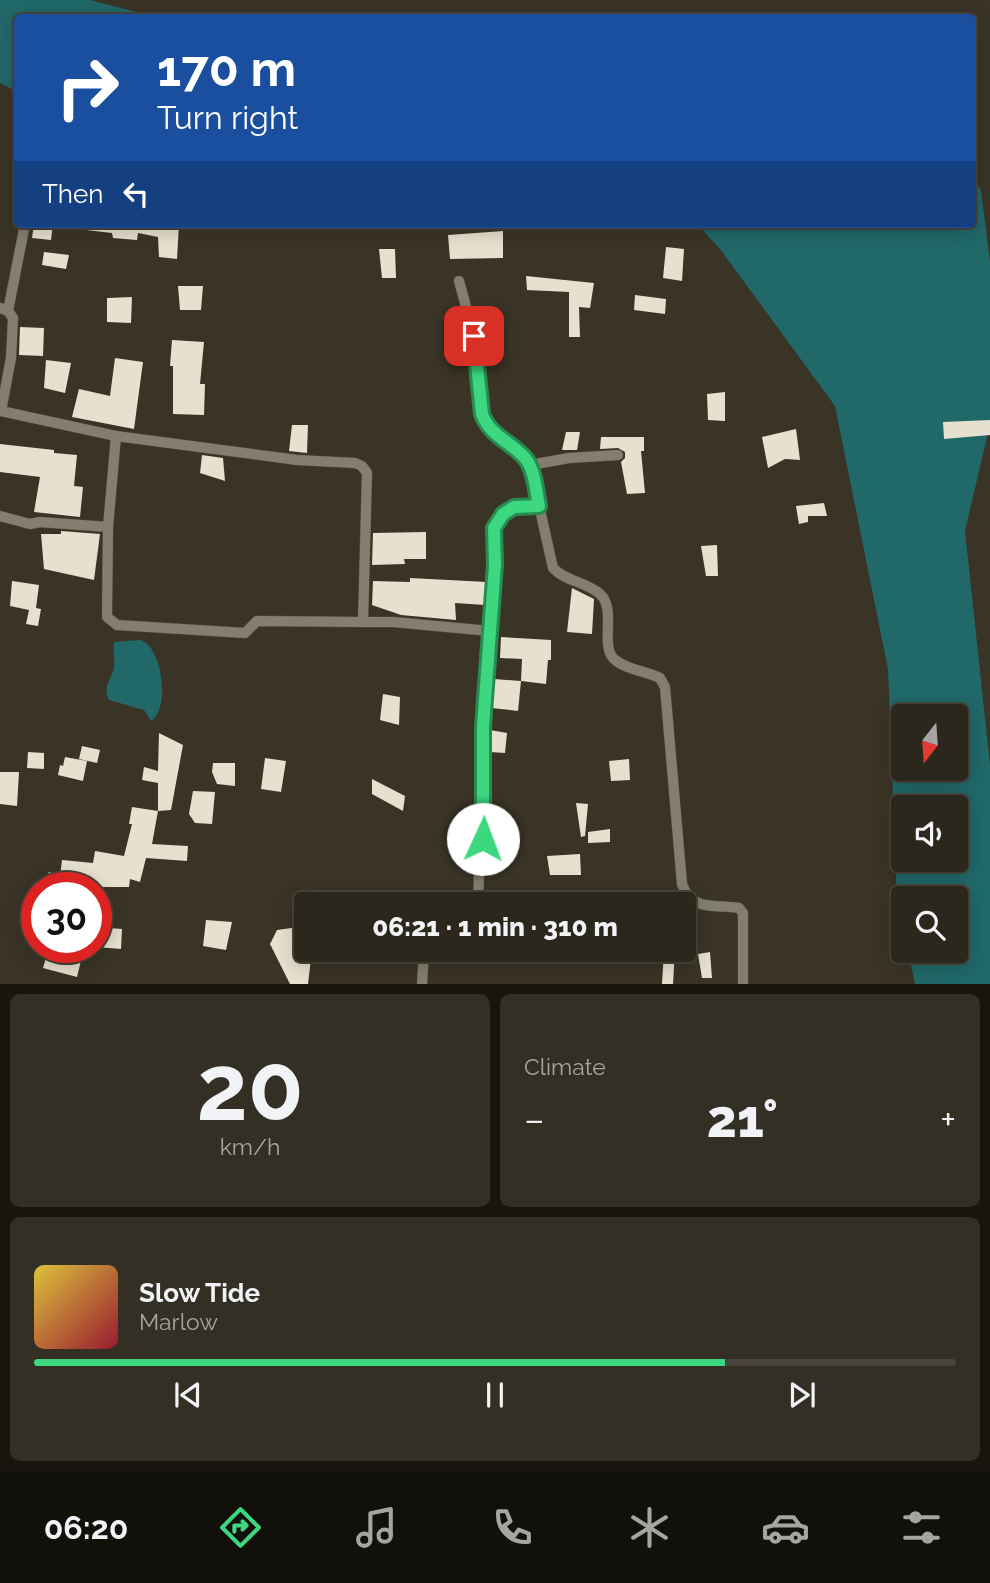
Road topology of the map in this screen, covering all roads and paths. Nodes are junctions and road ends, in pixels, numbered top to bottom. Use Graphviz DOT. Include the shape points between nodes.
graph roads {
  1 [pos="24,228"];
  2 [pos="459,281"];
  3 [pos="4,310"];
  4 [pos="1,413"];
  5 [pos="116,436"];
  6 [pos="618,455"];
  7 [pos="530,466"];
  8 [pos="539,506"];
  9 [pos="0,516"];
  10 [pos="108,527"];
  11 [pos="363,622"];
  12 [pos="490,631"];
  13 [pos="478,892"];
  14 [pos="423,962"];
  15 [pos="422,984"];
  16 [pos="743,984"];
  1 -- 3 [label="street"];
  2 -- 7 [label="street" via="474,336 486,424"];
  3 -- 4 [label="street" via="13,318"];
  4 -- 5 [label="street"];
  5 -- 10 [label="street"];
  5 -- 11 [label="street" via="362,466 367,473"];
  6 -- 7 [label="street"];
  7 -- 8 [label="street"];
  8 -- 12 [label="street" via="514,507 494,528"];
  8 -- 16 [label="street" via="553,569 603,596 607,604 613,658 660,678 665,687 682,884 686,895 698,904 739,908 743,913"];
  9 -- 10 [label="street" via="30,524"];
  10 -- 11 [label="street" via="107,617 117,625 245,633 257,621"];
  11 -- 12 [label="street"];
  12 -- 13 [label="street"];
  14 -- 15 [label="street"];
}
